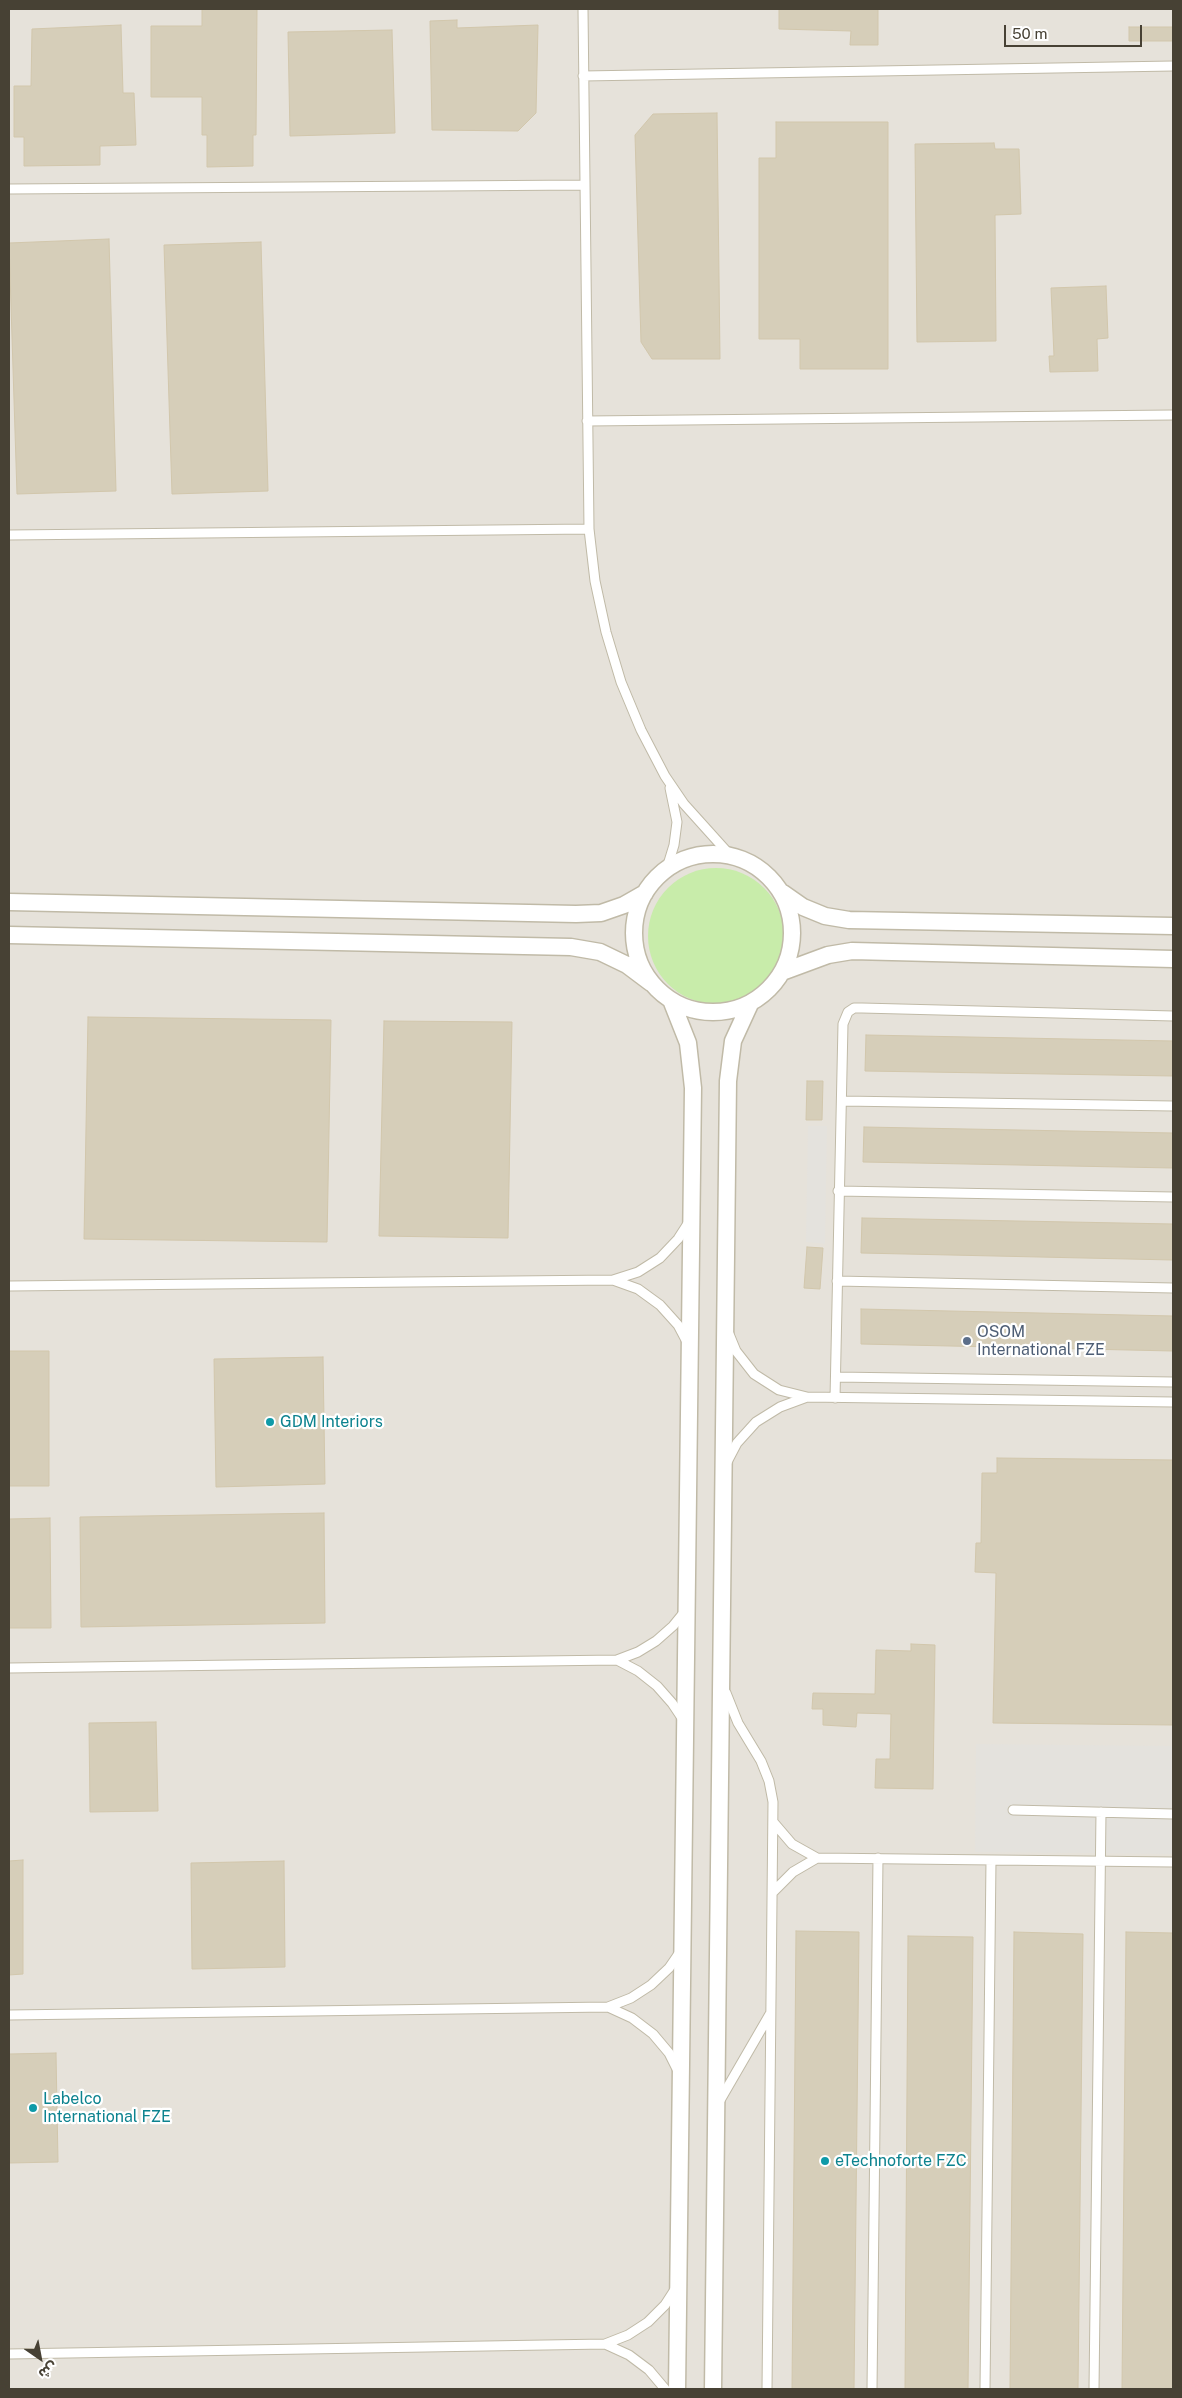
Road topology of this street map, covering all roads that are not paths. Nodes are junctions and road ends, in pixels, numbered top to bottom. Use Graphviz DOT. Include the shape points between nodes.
graph roads {
  1 [pos="583,9"];
  2 [pos="1173,66"];
  3 [pos="583,76"];
  4 [pos="585,185"];
  5 [pos="9,189"];
  6 [pos="1173,414"];
  7 [pos="587,421"];
  8 [pos="589,530"];
  9 [pos="9,534"];
  10 [pos="666,776"];
  11 [pos="729,854"];
  12 [pos="667,868"];
  13 [pos="645,893"];
  14 [pos="783,893"];
  15 [pos="9,902"];
  16 [pos="1173,926"];
  17 [pos="9,935"];
  18 [pos="1173,959"];
  19 [pos="782,972"];
  20 [pos="651,983"];
  21 [pos="671,1000"];
  22 [pos="750,1004"];
  23 [pos="1173,1016"];
  24 [pos="842,1101"];
  25 [pos="1173,1106"];
  26 [pos="838,1191"];
  27 [pos="1173,1196"];
  28 [pos="692,1217"];
  29 [pos="613,1280"];
  30 [pos="837,1281"];
  31 [pos="9,1286"];
  32 [pos="1173,1288"];
  33 [pos="725,1324"];
  34 [pos="690,1349"];
  35 [pos="836,1377"];
  36 [pos="1173,1382"];
  37 [pos="807,1397"];
  38 [pos="835,1398"];
  39 [pos="1173,1402"];
  40 [pos="724,1468"];
  41 [pos="686,1609"];
  42 [pos="617,1660"];
  43 [pos="9,1668"];
  44 [pos="721,1678"];
  45 [pos="685,1724"];
  46 [pos="1013,1810"];
  47 [pos="1101,1812"];
  48 [pos="1173,1814"];
  49 [pos="774,1823"];
  50 [pos="817,1858"];
  51 [pos="878,1858"];
  52 [pos="991,1860"];
  53 [pos="1100,1861"];
  54 [pos="1173,1862"];
  55 [pos="773,1892"];
  56 [pos="683,1948"];
  57 [pos="608,2007"];
  58 [pos="772,2011"];
  59 [pos="9,2015"];
  60 [pos="681,2076"];
  61 [pos="716,2106"];
  62 [pos="678,2284"];
  63 [pos="605,2344"];
  64 [pos="9,2354"];
  65 [pos="665,2389"];
  66 [pos="677,2389"];
  67 [pos="713,2389"];
  68 [pos="767,2389"];
  69 [pos="872,2389"];
  70 [pos="985,2389"];
  71 [pos="1094,2389"];
  1 -- 3 [label="lane"];
  2 -- 3 [label="lane"];
  3 -- 4 [label="lane"];
  4 -- 5 [label="lane"];
  4 -- 7 [label="lane"];
  6 -- 7 [label="lane"];
  7 -- 8 [label="lane"];
  8 -- 9 [label="lane"];
  8 -- 10 [label="lane" via="597,590 619,674 641,730"];
  10 -- 11 [label="lane" via="695,817"];
  10 -- 12 [label="lane" via="676,822"];
  11 -- 12 [label="street" via="707,853"];
  11 -- 14 [label="street" via="750,862 769,875"];
  12 -- 13 [label="street"];
  13 -- 15 [label="street" via="601,913 576,914"];
  13 -- 20 [label="street" via="636,915 634,939 639,962"];
  14 -- 16 [label="street" via="803,907 825,916 849,920"];
  14 -- 19 [label="street" via="791,912 793,933 790,953"];
  17 -- 20 [label="street" via="570,947 600,952 627,965"];
  18 -- 19 [label="street" via="852,951 828,954"];
  19 -- 22 [label="street" via="768,990"];
  20 -- 21 [label="street"];
  21 -- 22 [label="street" via="689,1009 709,1012 730,1011"];
  21 -- 28 [label="street" via="688,1043 692,1065"];
  22 -- 33 [label="street" via="740,1022 729,1061"];
  23 -- 24 [label="lane" via="854,1008 848,1012 843,1024"];
  24 -- 25 [label="lane"];
  24 -- 26 [label="lane"];
  26 -- 27 [label="lane"];
  26 -- 30 [label="lane"];
  28 -- 29 [label="lane" via="660,1258 638,1272"];
  28 -- 34 [label="street"];
  29 -- 31 [label="lane"];
  29 -- 34 [label="lane" via="638,1289 660,1305 678,1325"];
  30 -- 32 [label="lane"];
  30 -- 35 [label="lane"];
  33 -- 37 [label="lane" via="736,1351 754,1374 779,1390"];
  33 -- 40 [label="street"];
  34 -- 41 [label="street"];
  35 -- 36 [label="lane"];
  35 -- 38 [label="lane"];
  37 -- 38 [label="lane"];
  37 -- 40 [label="lane" via="780,1406 756,1422 737,1443"];
  38 -- 39 [label="lane"];
  40 -- 44 [label="street"];
  41 -- 42 [label="lane" via="656,1641"];
  41 -- 45 [label="street"];
  42 -- 43 [label="lane"];
  42 -- 45 [label="lane" via="657,1686"];
  44 -- 49 [label="lane" via="738,1723 769,1781"];
  44 -- 61 [label="street"];
  45 -- 56 [label="street"];
  46 -- 47 [label="lane"];
  47 -- 48 [label="lane"];
  47 -- 53 [label="lane"];
  49 -- 50 [label="lane" via="792,1844"];
  49 -- 55 [label="lane"];
  50 -- 51 [label="lane"];
  50 -- 55 [label="lane" via="793,1872"];
  51 -- 52 [label="lane"];
  51 -- 69 [label="lane"];
  52 -- 53 [label="lane"];
  52 -- 70 [label="lane"];
  53 -- 54 [label="lane"];
  53 -- 71 [label="lane"];
  55 -- 58 [label="lane"];
  56 -- 57 [label="lane" via="651,1985"];
  56 -- 60 [label="street"];
  57 -- 59 [label="lane"];
  57 -- 60 [label="lane" via="632,2018 652,2034 669,2053"];
  58 -- 61 [label="lane"];
  58 -- 68 [label="lane"];
  60 -- 62 [label="street"];
  61 -- 67 [label="street"];
  62 -- 63 [label="lane" via="665,2305 648,2322"];
  62 -- 66 [label="street"];
  63 -- 64 [label="lane"];
  63 -- 65 [label="lane" via="649,2370"];
}
